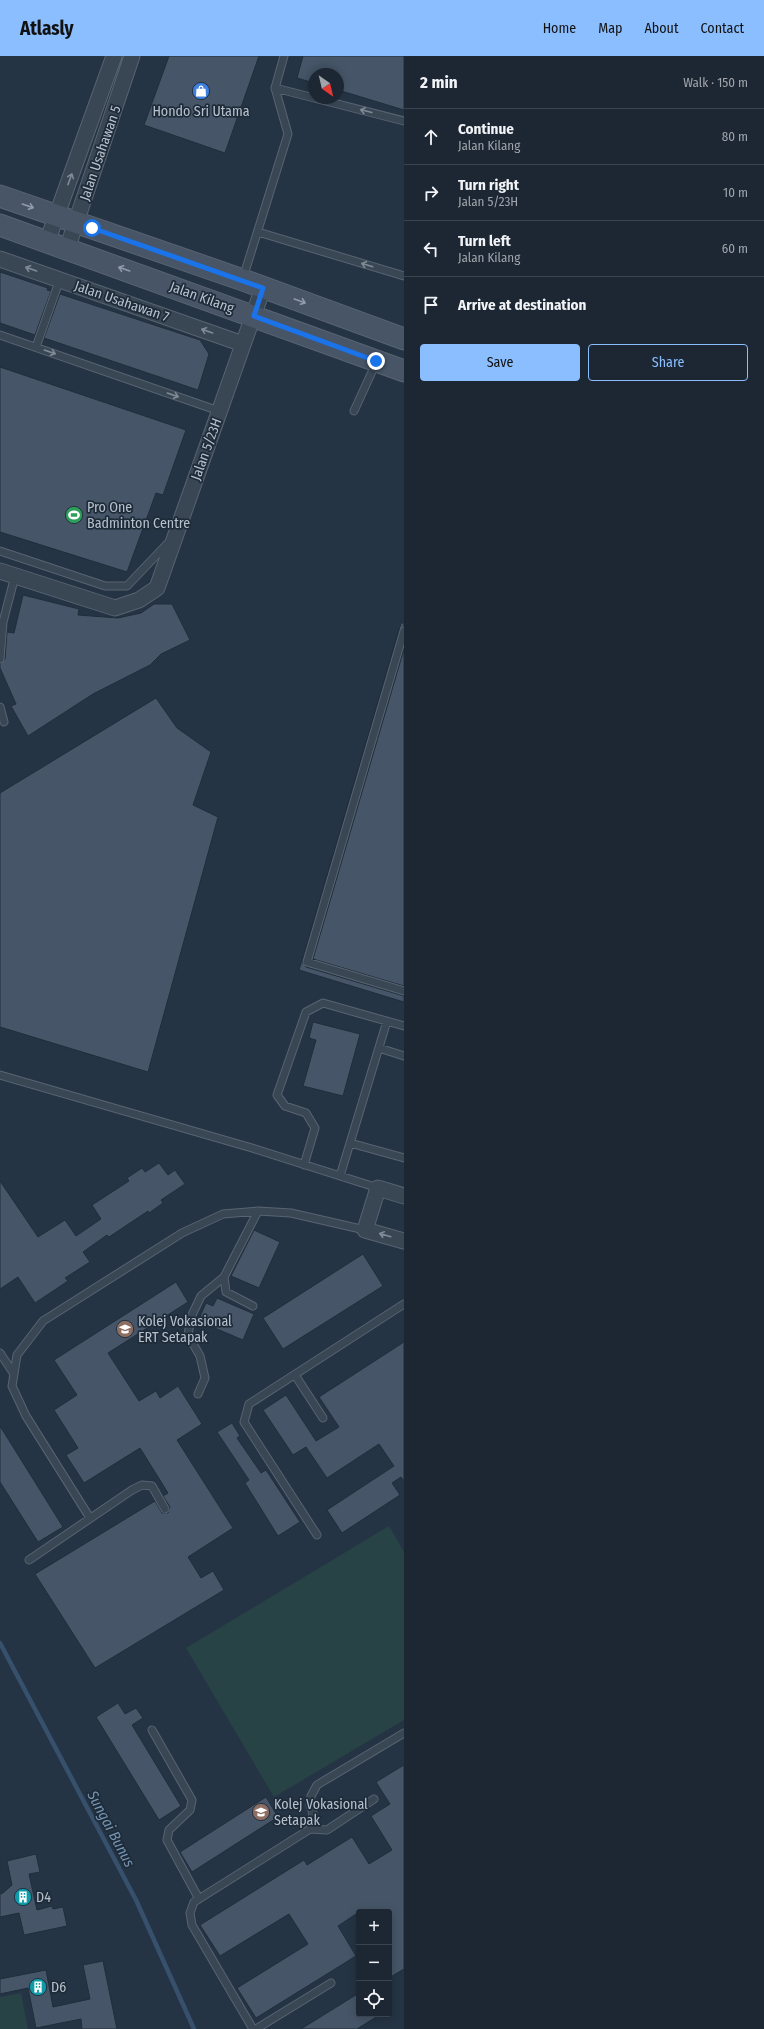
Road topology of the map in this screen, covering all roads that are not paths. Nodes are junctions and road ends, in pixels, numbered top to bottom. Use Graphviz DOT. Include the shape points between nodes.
graph roads {
  1 [pos="114,56"];
  2 [pos="132,56"];
  3 [pos="284,56"];
  4 [pos="274,88"];
  5 [pos="404,121"];
  6 [pos="0,196"];
  7 [pos="57,215"];
  8 [pos="77,222"];
  9 [pos="0,225"];
  10 [pos="258,232"];
  11 [pos="46,242"];
  12 [pos="67,249"];
  13 [pos="0,259"];
  14 [pos="404,276"];
  15 [pos="60,280"];
  16 [pos="243,280"];
  17 [pos="263,288"];
  18 [pos="254,316"];
  19 [pos="0,335"];
  20 [pos="404,339"];
  21 [pos="244,344"];
  22 [pos="36,348"];
  23 [pos="376,361"];
  24 [pos="404,371"];
  25 [pos="219,411"];
  26 [pos="354,411"];
  27 [pos="175,536"];
  28 [pos="0,551"];
  29 [pos="0,571"];
  30 [pos="15,576"];
  31 [pos="404,631"];
  32 [pos="0,659"];
  33 [pos="0,707"];
  34 [pos="4,722"];
  35 [pos="404,989"];
  36 [pos="387,1021"];
  37 [pos="404,1026"];
  38 [pos="379,1048"];
  39 [pos="404,1056"];
  40 [pos="0,1075"];
  41 [pos="350,1143"];
  42 [pos="404,1158"];
  43 [pos="304,1165"];
  44 [pos="340,1176"];
  45 [pos="378,1188"];
  46 [pos="404,1196"];
  47 [pos="258,1211"];
  48 [pos="365,1230"];
  49 [pos="404,1241"];
  50 [pos="224,1277"];
  51 [pos="404,1304"];
  52 [pos="252,1306"];
  53 [pos="0,1353"];
  54 [pos="14,1374"];
  55 [pos="295,1375"];
  56 [pos="198,1394"];
  57 [pos="323,1418"];
  58 [pos="165,1508"];
  59 [pos="90,1518"];
  60 [pos="317,1535"];
  61 [pos="29,1560"];
  62 [pos="152,1730"];
  63 [pos="404,1733"];
  64 [pos="374,1799"];
  65 [pos="310,1829"];
  66 [pos="199,1899"];
  67 [pos="331,1983"];
  68 [pos="254,2029"];
  7 -- 1 [label="street, Jalan Usahawan 5, one-way"];
  2 -- 8 [label="street, Jalan Usahawan 5"];
  3 -- 4 [label="lane"];
  5 -- 4 [label="lane, one-way"];
  4 -- 10 [label="lane" via="288,134"];
  6 -- 7 [label="main road, Jalan Kilang, one-way"];
  7 -- 8 [label="main road, Jalan Kilang"];
  7 -- 11 [label="street, Jalan Usahawan 5"];
  8 -- 12 [label="street, Jalan Usahawan 5"];
  8 -- 16 [label="main road, Jalan Kilang"];
  9 -- 11 [label="main road, Jalan Kilang"];
  14 -- 10 [label="lane, one-way"];
  10 -- 16 [label="lane"];
  11 -- 12 [label="main road, Jalan Kilang"];
  18 -- 12 [label="main road, Jalan Kilang, one-way"];
  15 -- 13 [label="street, Jalan Usahawan 7, one-way"];
  21 -- 15 [label="street, Jalan Usahawan 7, one-way"];
  15 -- 22 [label="lane"];
  16 -- 17 [label="main road, Jalan Kilang"];
  17 -- 18 [label="street, Jalan 5/23H"];
  17 -- 20 [label="main road, Jalan Kilang, one-way"];
  18 -- 21 [label="street, Jalan 5/23H"];
  18 -- 23 [label="main road, Jalan Kilang"];
  19 -- 22 [label="lane"];
  21 -- 25 [label="street, Jalan 5/23H"];
  22 -- 25 [label="lane, one-way"];
  23 -- 24 [label="main road, Jalan Kilang"];
  23 -- 26 [label="lane"];
  25 -- 27 [label="street, Jalan 5/23H"];
  27 -- 28 [label="lane" via="127,586 105,586"];
  27 -- 30 [label="street, Jalan 5/23H" via="157,588 138,600 115,608"];
  29 -- 30 [label="street, Jalan 5/23H"];
  30 -- 32 [label="lane" via="4,622"];
  31 -- 35 [label="lane" via="307,962"];
  33 -- 34 [label="lane"];
  36 -- 37 [label="lane"];
  36 -- 38 [label="lane"];
  36 -- 43 [label="lane" via="323,1003 306,1012 277,1095 285,1106 306,1113 315,1128"];
  38 -- 39 [label="lane"];
  38 -- 41 [label="lane"];
  40 -- 43 [label="lane"];
  41 -- 42 [label="lane"];
  41 -- 44 [label="lane"];
  43 -- 44 [label="lane"];
  44 -- 45 [label="lane"];
  45 -- 46 [label="street"];
  45 -- 48 [label="street"];
  47 -- 48 [label="lane" via="292,1213"];
  47 -- 50 [label="lane"];
  47 -- 54 [label="lane" via="223,1214 182,1232 43,1321 17,1355"];
  49 -- 48 [label="street, one-way"];
  50 -- 52 [label="lane" via="226,1292"];
  50 -- 56 [label="lane" via="201,1296 191,1317 188,1335 200,1356 205,1378"];
  51 -- 55 [label="lane"];
  53 -- 54 [label="lane"];
  54 -- 59 [label="lane" via="12,1386 26,1416"];
  55 -- 57 [label="lane"];
  55 -- 60 [label="lane" via="248,1404 244,1422"];
  58 -- 59 [label="lane" via="152,1486 142,1485"];
  59 -- 61 [label="lane"];
  62 -- 66 [label="lane" via="192,1800 190,1810 169,1830 167,1840"];
  63 -- 65 [label="lane" via="317,1785 311,1796 310,1805 313,1813"];
  64 -- 65 [label="lane" via="328,1830"];
  65 -- 66 [label="lane"];
  66 -- 68 [label="lane" via="194,1902 190,1913 192,1925"];
  67 -- 68 [label="lane"];
}
